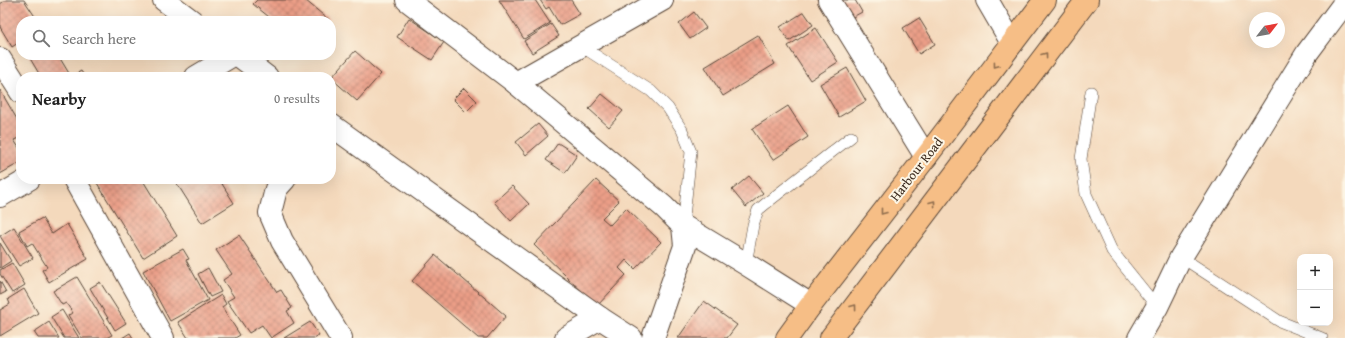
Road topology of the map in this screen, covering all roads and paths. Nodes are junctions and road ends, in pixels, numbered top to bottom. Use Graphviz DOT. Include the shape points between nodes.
graph roads {
  1 [pos="164,0"];
  2 [pos="407,0"];
  3 [pos="829,0"];
  4 [pos="987,0"];
  5 [pos="1045,0"];
  6 [pos="1087,0"];
  7 [pos="656,2"];
  8 [pos="1345,2"];
  9 [pos="185,16"];
  10 [pos="1012,43"];
  11 [pos="581,46"];
  12 [pos="0,59"];
  13 [pos="224,60"];
  14 [pos="245,60"];
  15 [pos="204,72"];
  16 [pos="260,72"];
  17 [pos="516,83"];
  18 [pos="16,84"];
  19 [pos="1091,92"];
  20 [pos="336,130"];
  21 [pos="851,137"];
  22 [pos="926,157"];
  23 [pos="20,184"];
  24 [pos="77,184"];
  25 [pos="280,184"];
  26 [pos="0,196"];
  27 [pos="683,226"];
  28 [pos="1181,257"];
  29 [pos="746,264"];
  30 [pos="810,305"];
  31 [pos="1157,307"];
  32 [pos="600,318"];
  33 [pos="163,338"];
  34 [pos="341,338"];
  35 [pos="566,338"];
  36 [pos="631,338"];
  37 [pos="653,338"];
  38 [pos="786,338"];
  39 [pos="831,338"];
  40 [pos="1139,338"];
  41 [pos="1322,338"];
  1 -- 9 [label="street"];
  2 -- 17 [label="street"];
  3 -- 22 [label="street"];
  4 -- 10 [label="street"];
  5 -- 10 [label="highway, Harbour Road"];
  39 -- 6 [label="highway, one-way"];
  7 -- 11 [label="street"];
  8 -- 28 [label="street" via="1307,53"];
  10 -- 22 [label="highway, Harbour Road, one-way"];
  11 -- 17 [label="street"];
  11 -- 27 [label="lane" via="651,91 668,108 682,130 691,152"];
  12 -- 18 [label="street"];
  13 -- 15 [label="street"];
  14 -- 16 [label="street"];
  17 -- 27 [label="street" via="664,207"];
  19 -- 31 [label="lane" via="1081,159 1086,194 1112,251"];
  20 -- 32 [label="street"];
  21 -- 29 [label="lane" via="758,210"];
  22 -- 30 [label="highway, Harbour Road, one-way"];
  23 -- 26 [label="street"];
  24 -- 33 [label="street"];
  25 -- 34 [label="street" via="276,189 270,213 282,242"];
  27 -- 29 [label="street"];
  27 -- 37 [label="street" via="685,246"];
  28 -- 31 [label="street"];
  28 -- 41 [label="lane" via="1279,321"];
  29 -- 30 [label="street"];
  30 -- 38 [label="highway, Harbour Road"];
  31 -- 40 [label="street"];
  32 -- 35 [label="street"];
  32 -- 36 [label="street"];
}
